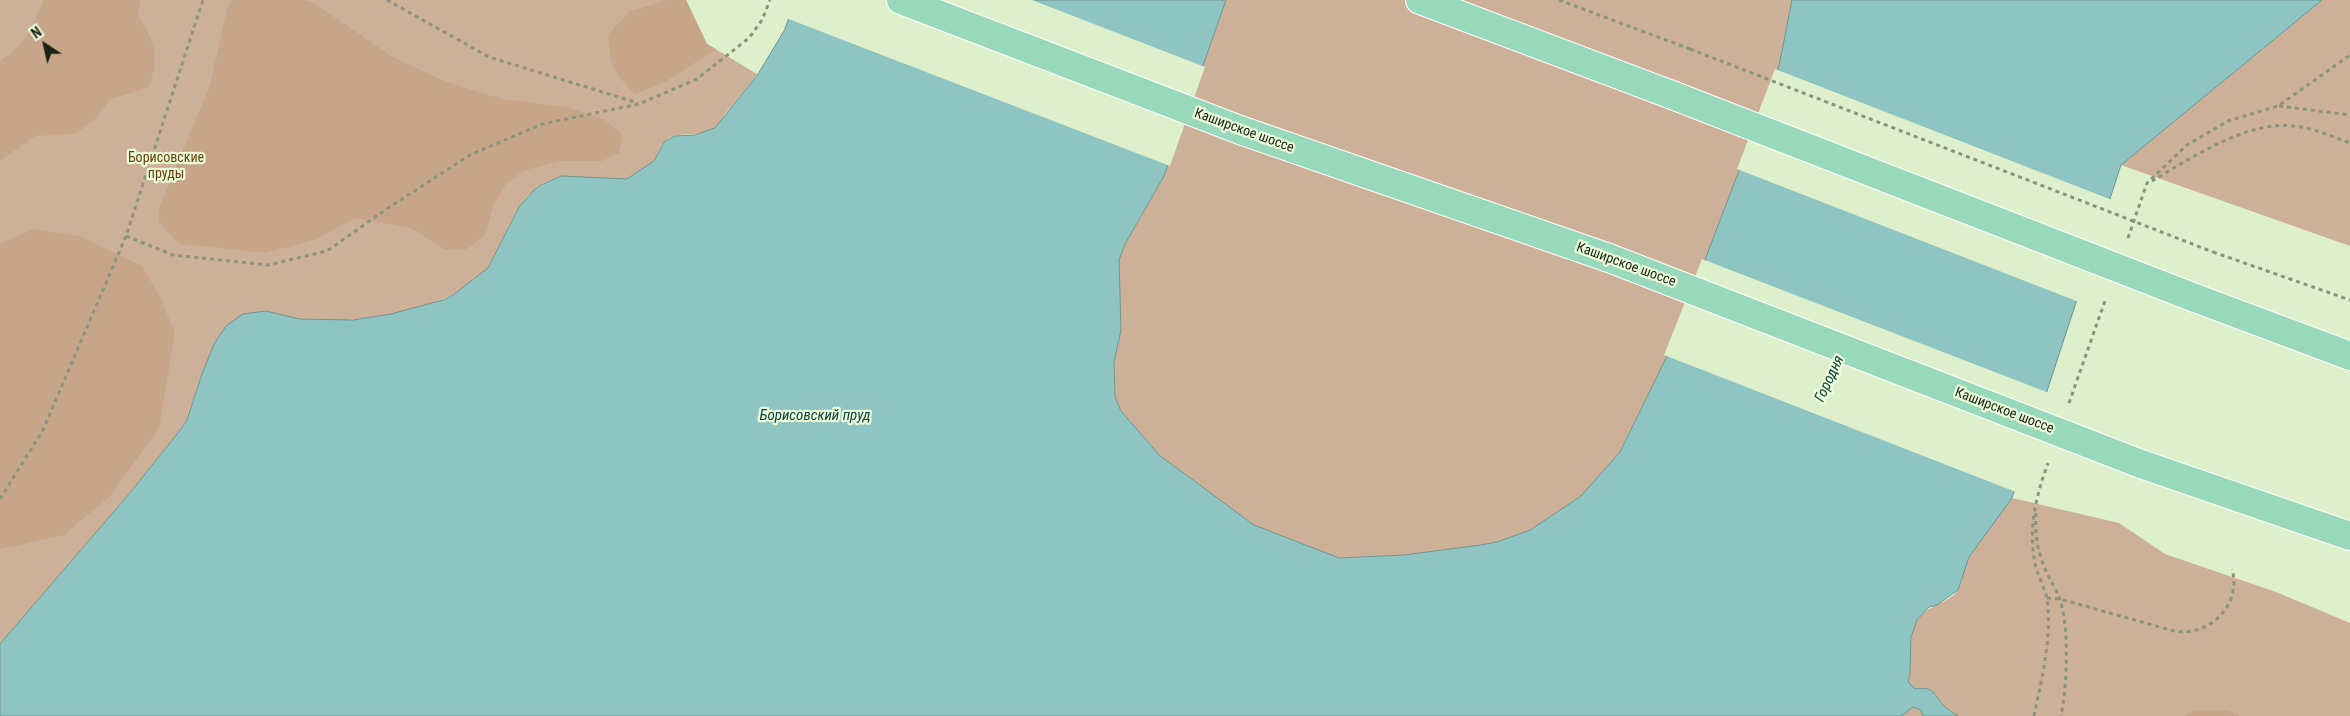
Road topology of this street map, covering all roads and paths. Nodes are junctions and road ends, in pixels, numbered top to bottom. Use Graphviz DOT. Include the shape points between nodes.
graph roads {
  1 [pos="203,0"];
  2 [pos="387,0"];
  3 [pos="770,0"];
  4 [pos="901,0"];
  5 [pos="1420,0"];
  6 [pos="1559,0"];
  7 [pos="2350,55"];
  8 [pos="639,104"];
  9 [pos="2278,106"];
  10 [pos="2350,116"];
  11 [pos="2350,143"];
  12 [pos="2147,184"];
  13 [pos="126,236"];
  14 [pos="2128,238"];
  15 [pos="2108,294"];
  16 [pos="2350,300"];
  17 [pos="2350,356"];
  18 [pos="2069,404"];
  19 [pos="2049,459"];
  20 [pos="2036,495"];
  21 [pos="0,499"];
  22 [pos="2350,536"];
  23 [pos="2232,569"];
  24 [pos="2047,598"];
  25 [pos="2060,599"];
  26 [pos="2034,716"];
  27 [pos="2061,716"];
  1 -- 13 [label="path"];
  2 -- 8 [label="path" via="489,57"];
  3 -- 8 [label="path" via="762,20 749,38 697,79"];
  4 -- 22 [label="main road, Каширское шоссе, bridge" via="1240,130 1609,258 2142,464"];
  5 -- 17 [label="main road, bridge"];
  6 -- 16 [label="path, bridge" via="2214,252"];
  7 -- 9 [label="path"];
  8 -- 13 [label="path" via="542,124 470,155 327,251 268,265 173,255"];
  9 -- 10 [label="path"];
  9 -- 12 [label="path" via="2228,121 2187,145"];
  11 -- 12 [label="path" via="2294,126 2252,130 2211,147"];
  12 -- 14 [label="path"];
  13 -- 21 [label="path" via="43,430"];
  15 -- 18 [label="path"];
  19 -- 20 [label="path"];
  20 -- 24 [label="path" via="2031,534 2035,565"];
  20 -- 25 [label="path" via="2035,534 2043,564"];
  23 -- 25 [label="path" via="2234,588 2229,605 2208,626 2195,630 2174,630"];
  24 -- 25 [label="path"];
  24 -- 26 [label="path" via="2048,650"];
  25 -- 27 [label="path" via="2066,640"];
}
